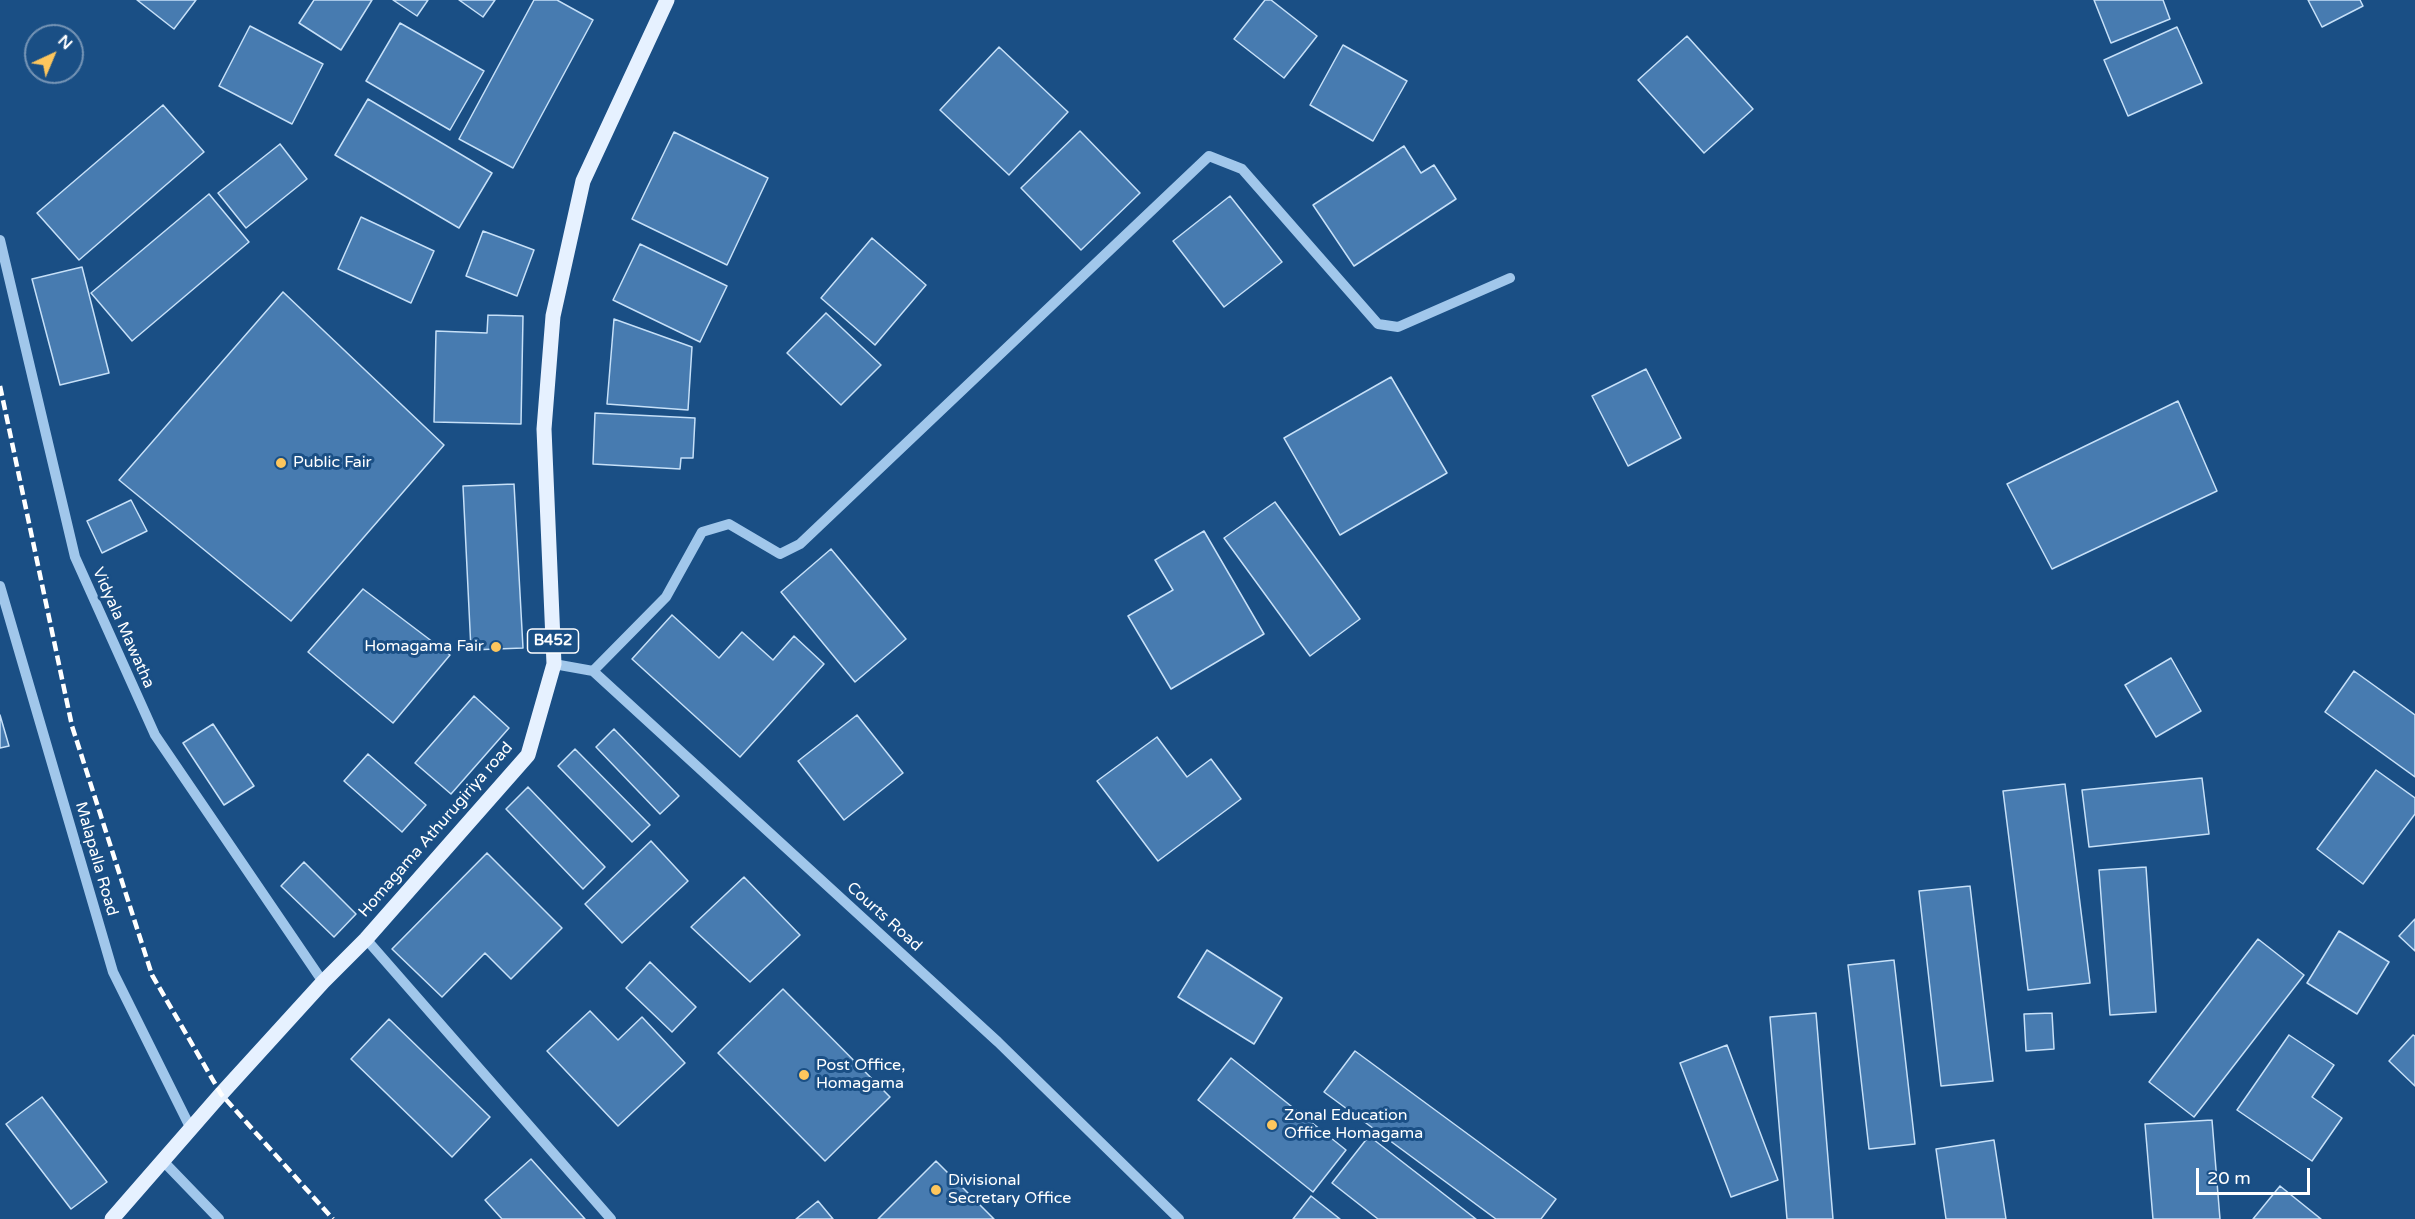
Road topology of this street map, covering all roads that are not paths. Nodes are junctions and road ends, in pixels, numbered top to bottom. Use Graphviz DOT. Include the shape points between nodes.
graph roads {
  1 [pos="667,0"];
  2 [pos="0,240"];
  3 [pos="1510,278"];
  4 [pos="0,586"];
  5 [pos="554,664"];
  6 [pos="593,671"];
  7 [pos="366,939"];
  8 [pos="323,982"];
  9 [pos="191,1129"];
  10 [pos="164,1162"];
  11 [pos="112,1219"];
  12 [pos="219,1219"];
  13 [pos="611,1219"];
  14 [pos="1179,1219"];
  1 -- 5 [label="main road, Homagama Athurugiriya road / B452" via="583,181 553,316 544,429"];
  2 -- 8 [label="street, Vidyala Mawatha" via="75,556 155,735"];
  3 -- 6 [label="street" via="1398,327 1377,324 1242,170 1209,156 800,544 780,554 729,524 702,532 666,597"];
  4 -- 9 [label="street, Malapalla Road" via="113,972"];
  5 -- 6 [label="street"];
  5 -- 7 [label="main road, Homagama Athurugiriya road / B452" via="528,755"];
  6 -- 14 [label="street, Courts Road" via="998,1042"];
  7 -- 8 [label="main road, Homagama Athurugiriya road / B452"];
  7 -- 13 [label="street"];
  8 -- 9 [label="main road, Homagama Athurugiriya road / B452"];
  9 -- 10 [label="main road, Homagama Athurugiriya road / B452"];
  10 -- 11 [label="main road, B452"];
  10 -- 12 [label="street"];
}
